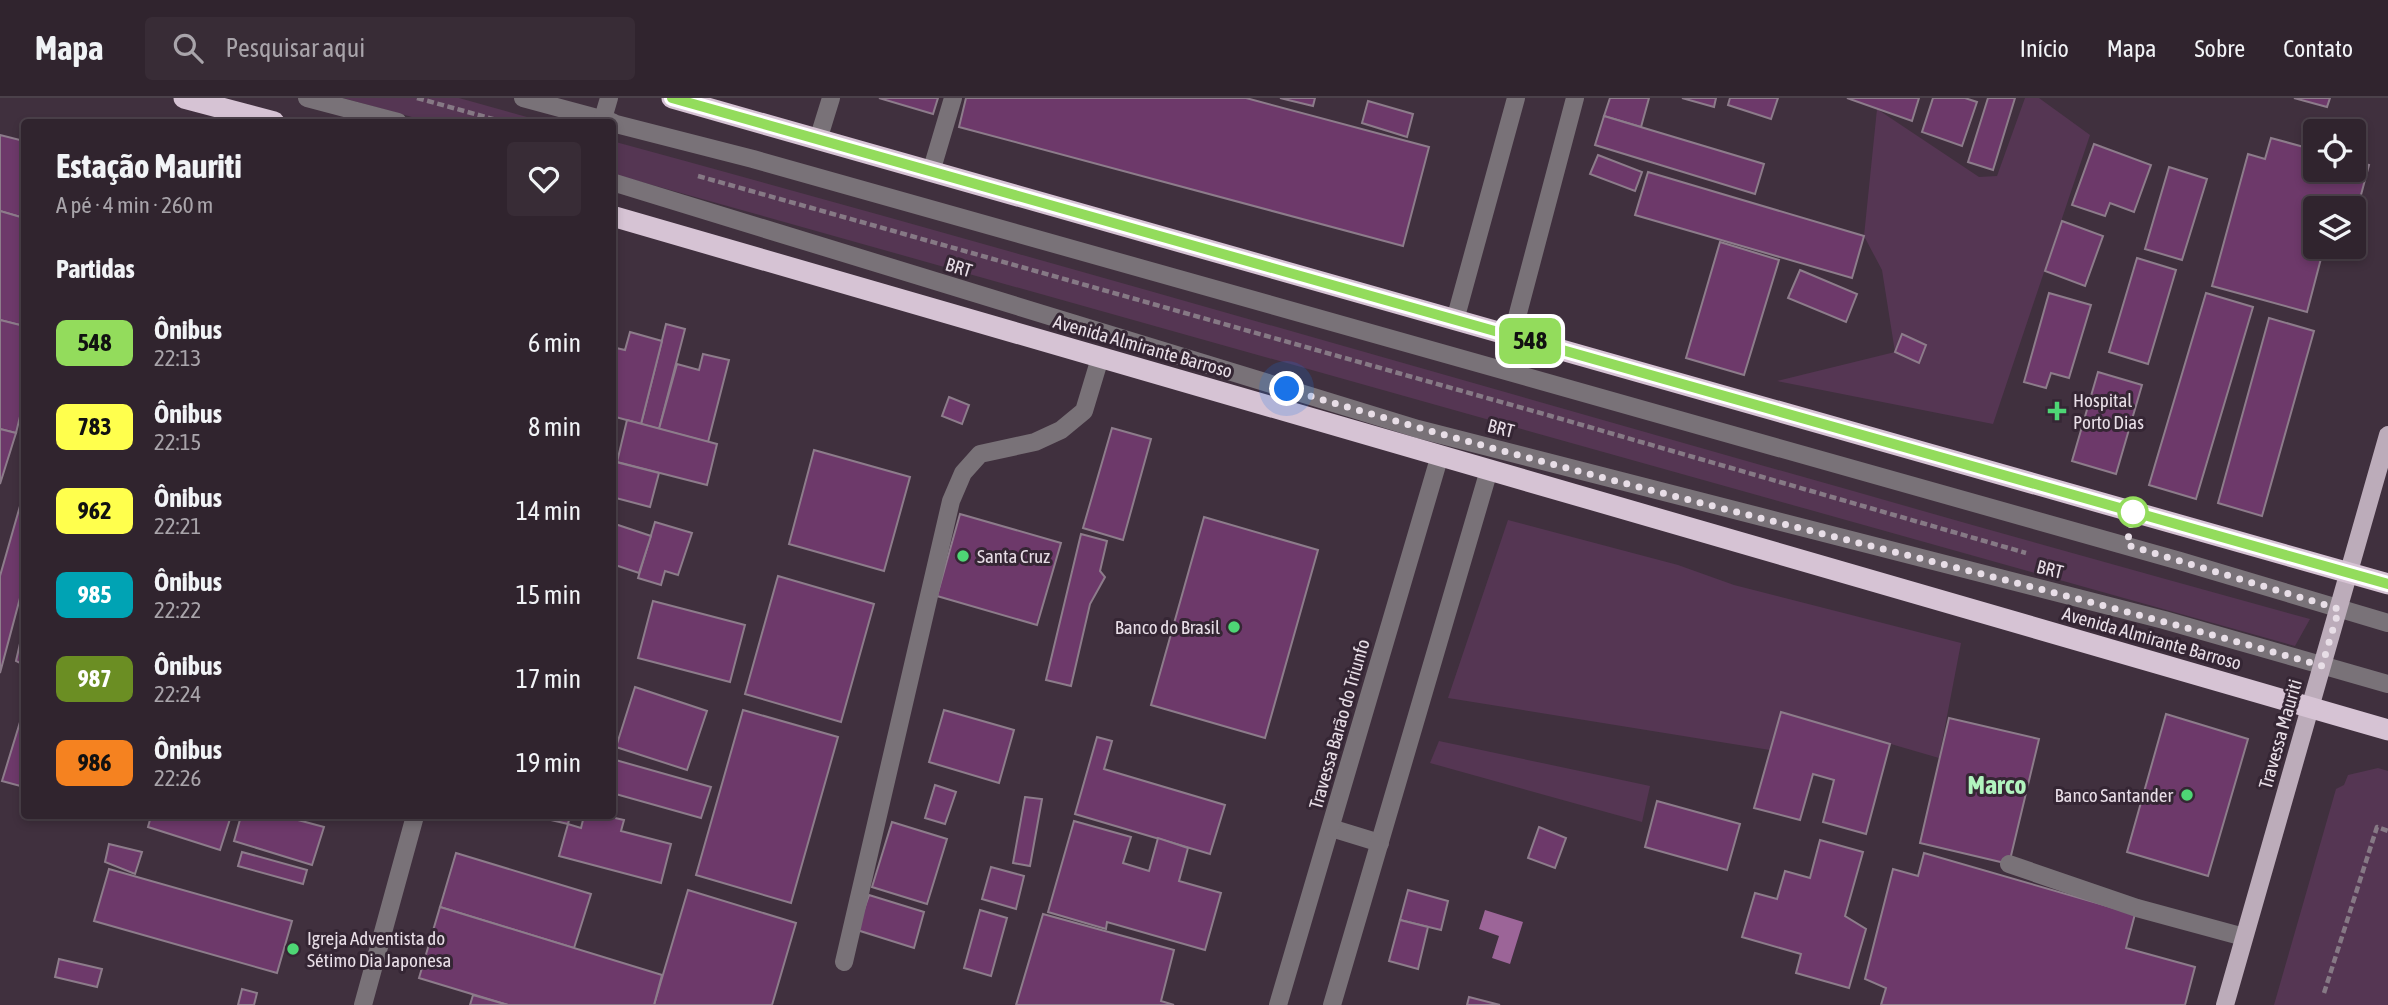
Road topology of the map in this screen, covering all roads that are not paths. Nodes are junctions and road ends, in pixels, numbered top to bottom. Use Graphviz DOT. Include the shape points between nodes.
graph roads {
  1 [pos="184,98"];
  2 [pos="307,98"];
  3 [pos="523,98"];
  4 [pos="609,98"];
  5 [pos="672,98"];
  6 [pos="831,98"];
  7 [pos="953,98"];
  8 [pos="1516,98"];
  9 [pos="1575,98"];
  10 [pos="263,119"];
  11 [pos="387,119"];
  12 [pos="596,119"];
  13 [pos="607,119"];
  14 [pos="616,124"];
  15 [pos="818,140"];
  16 [pos="931,172"];
  17 [pos="616,183"];
  18 [pos="616,217"];
  19 [pos="1455,320"];
  20 [pos="1512,336"];
  21 [pos="1100,358"];
  22 [pos="2388,435"];
  23 [pos="1440,455"];
  24 [pos="1489,470"];
  25 [pos="2350,573"];
  26 [pos="2388,584"];
  27 [pos="2339,609"];
  28 [pos="2388,623"];
  29 [pos="2322,666"];
  30 [pos="2388,684"];
  31 [pos="2309,709"];
  32 [pos="2388,730"];
  33 [pos="414,819"];
  34 [pos="1331,828"];
  35 [pos="1380,843"];
  36 [pos="2009,864"];
  37 [pos="2245,937"];
  38 [pos="844,962"];
  39 [pos="363,1005"];
  40 [pos="1278,1005"];
  41 [pos="1332,1005"];
  42 [pos="2225,1005"];
  1 -- 10 [label="highway"];
  2 -- 11 [label="street"];
  3 -- 12 [label="street"];
  4 -- 13 [label="street"];
  5 -- 15 [label="highway"];
  6 -- 15 [label="street"];
  7 -- 16 [label="street"];
  8 -- 19 [label="street"];
  9 -- 20 [label="street"];
  14 -- 27 [label="street" via="928,208"];
  15 -- 16 [label="highway"];
  16 -- 19 [label="highway"];
  17 -- 29 [label="street, BRT" via="1418,429 2164,620"];
  18 -- 21 [label="highway, Avenida Almirante Barroso"];
  19 -- 20 [label="highway"];
  20 -- 25 [label="highway"];
  21 -- 23 [label="highway, Avenida Almirante Barroso"];
  21 -- 38 [label="street" via="1084,411 1061,430 1035,442 979,454 963,472 951,500"];
  22 -- 25 [label="main road, Travessa Mauriti"];
  23 -- 24 [label="highway, Avenida Almirante Barroso"];
  23 -- 34 [label="street, Travessa Barão do Triunfo"];
  24 -- 31 [label="highway, Avenida Almirante Barroso"];
  24 -- 35 [label="street"];
  25 -- 26 [label="highway"];
  25 -- 27 [label="main road, Travessa Mauriti"];
  27 -- 28 [label="street"];
  27 -- 29 [label="main road, Travessa Mauriti"];
  29 -- 30 [label="street, BRT"];
  29 -- 31 [label="main road, Travessa Mauriti"];
  31 -- 32 [label="highway, Avenida Almirante Barroso"];
  31 -- 37 [label="main road, Travessa Mauriti"];
  33 -- 39 [label="street"];
  34 -- 35 [label="street"];
  34 -- 40 [label="street, Travessa Barão do Triunfo"];
  35 -- 41 [label="street"];
  36 -- 37 [label="street" via="2137,908"];
  37 -- 42 [label="main road, Travessa Mauriti"];
}
